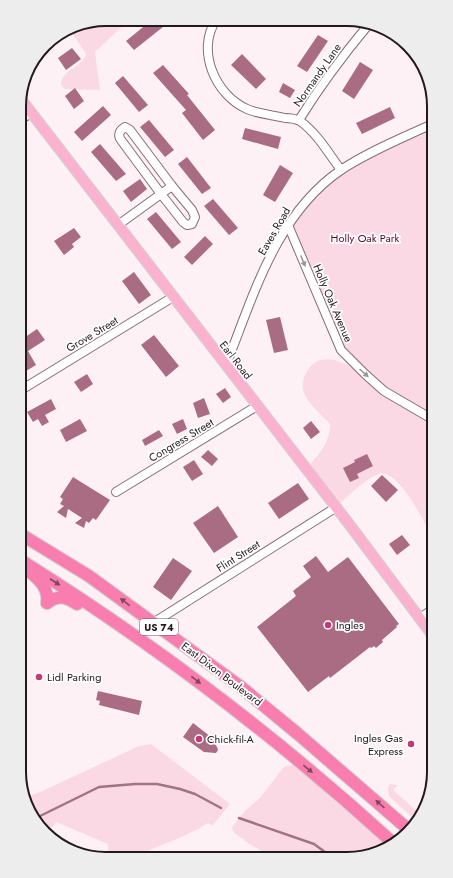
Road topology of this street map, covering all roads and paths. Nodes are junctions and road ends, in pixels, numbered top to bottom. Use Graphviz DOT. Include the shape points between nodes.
graph roads {
  1 [pos="213,26"];
  2 [pos="365,29"];
  3 [pos="26,106"];
  4 [pos="31,113"];
  5 [pos="26,116"];
  6 [pos="299,120"];
  7 [pos="427,126"];
  8 [pos="341,170"];
  9 [pos="172,186"];
  10 [pos="161,194"];
  11 [pos="118,225"];
  12 [pos="288,225"];
  13 [pos="173,297"];
  14 [pos="226,365"];
  15 [pos="26,387"];
  16 [pos="257,406"];
  17 [pos="427,416"];
  18 [pos="116,492"];
  19 [pos="335,508"];
  20 [pos="26,537"];
  21 [pos="26,564"];
  22 [pos="26,570"];
  23 [pos="427,613"];
  24 [pos="420,618"];
  25 [pos="153,623"];
  26 [pos="427,628"];
  27 [pos="127,631"];
  28 [pos="406,827"];
  29 [pos="389,839"];
  1 -- 6 [label="street" via="208,35 209,62 216,80 226,95 246,109"];
  2 -- 6 [label="street, Normandy Lane" via="318,90"];
  3 -- 4 [label="main road, Earl Road"];
  4 -- 5 [label="street"];
  4 -- 11 [label="main road, Earl Road"];
  6 -- 8 [label="street"];
  7 -- 8 [label="street, Eaves Road"];
  8 -- 12 [label="street, Eaves Road" via="308,199"];
  9 -- 10 [label="street"];
  9 -- 10 [label="street" via="195,215 192,224 187,225 183,222"];
  9 -- 10 [label="street" via="130,130 124,128 120,132 120,138"];
  10 -- 11 [label="street"];
  11 -- 13 [label="main road, Earl Road"];
  12 -- 14 [label="street, Eaves Road" via="263,273"];
  12 -- 17 [label="street, Holly Oak Avenue, one-way" via="341,350 384,391"];
  13 -- 14 [label="main road, Earl Road"];
  13 -- 15 [label="street, Grove Street"];
  14 -- 16 [label="main road, Earl Road"];
  16 -- 18 [label="street, Congress Street"];
  16 -- 19 [label="main road, Earl Road"];
  19 -- 24 [label="main road, Earl Road"];
  19 -- 25 [label="street, Flint Street"];
  25 -- 20 [label="highway, East Dixon Boulevard / US 74, one-way" via="89,576"];
  21 -- 27 [label="highway, East Dixon Boulevard / US 74, one-way"];
  22 -- 27 [label="highway" via="43,585 48,595 47,603 56,598 68,599"];
  23 -- 24 [label="street"];
  24 -- 26 [label="main road, Earl Road"];
  28 -- 25 [label="highway, East Dixon Boulevard / US 74, one-way" via="241,687"];
  27 -- 29 [label="highway, East Dixon Boulevard / US 74, one-way" via="190,675 278,744"];
}
